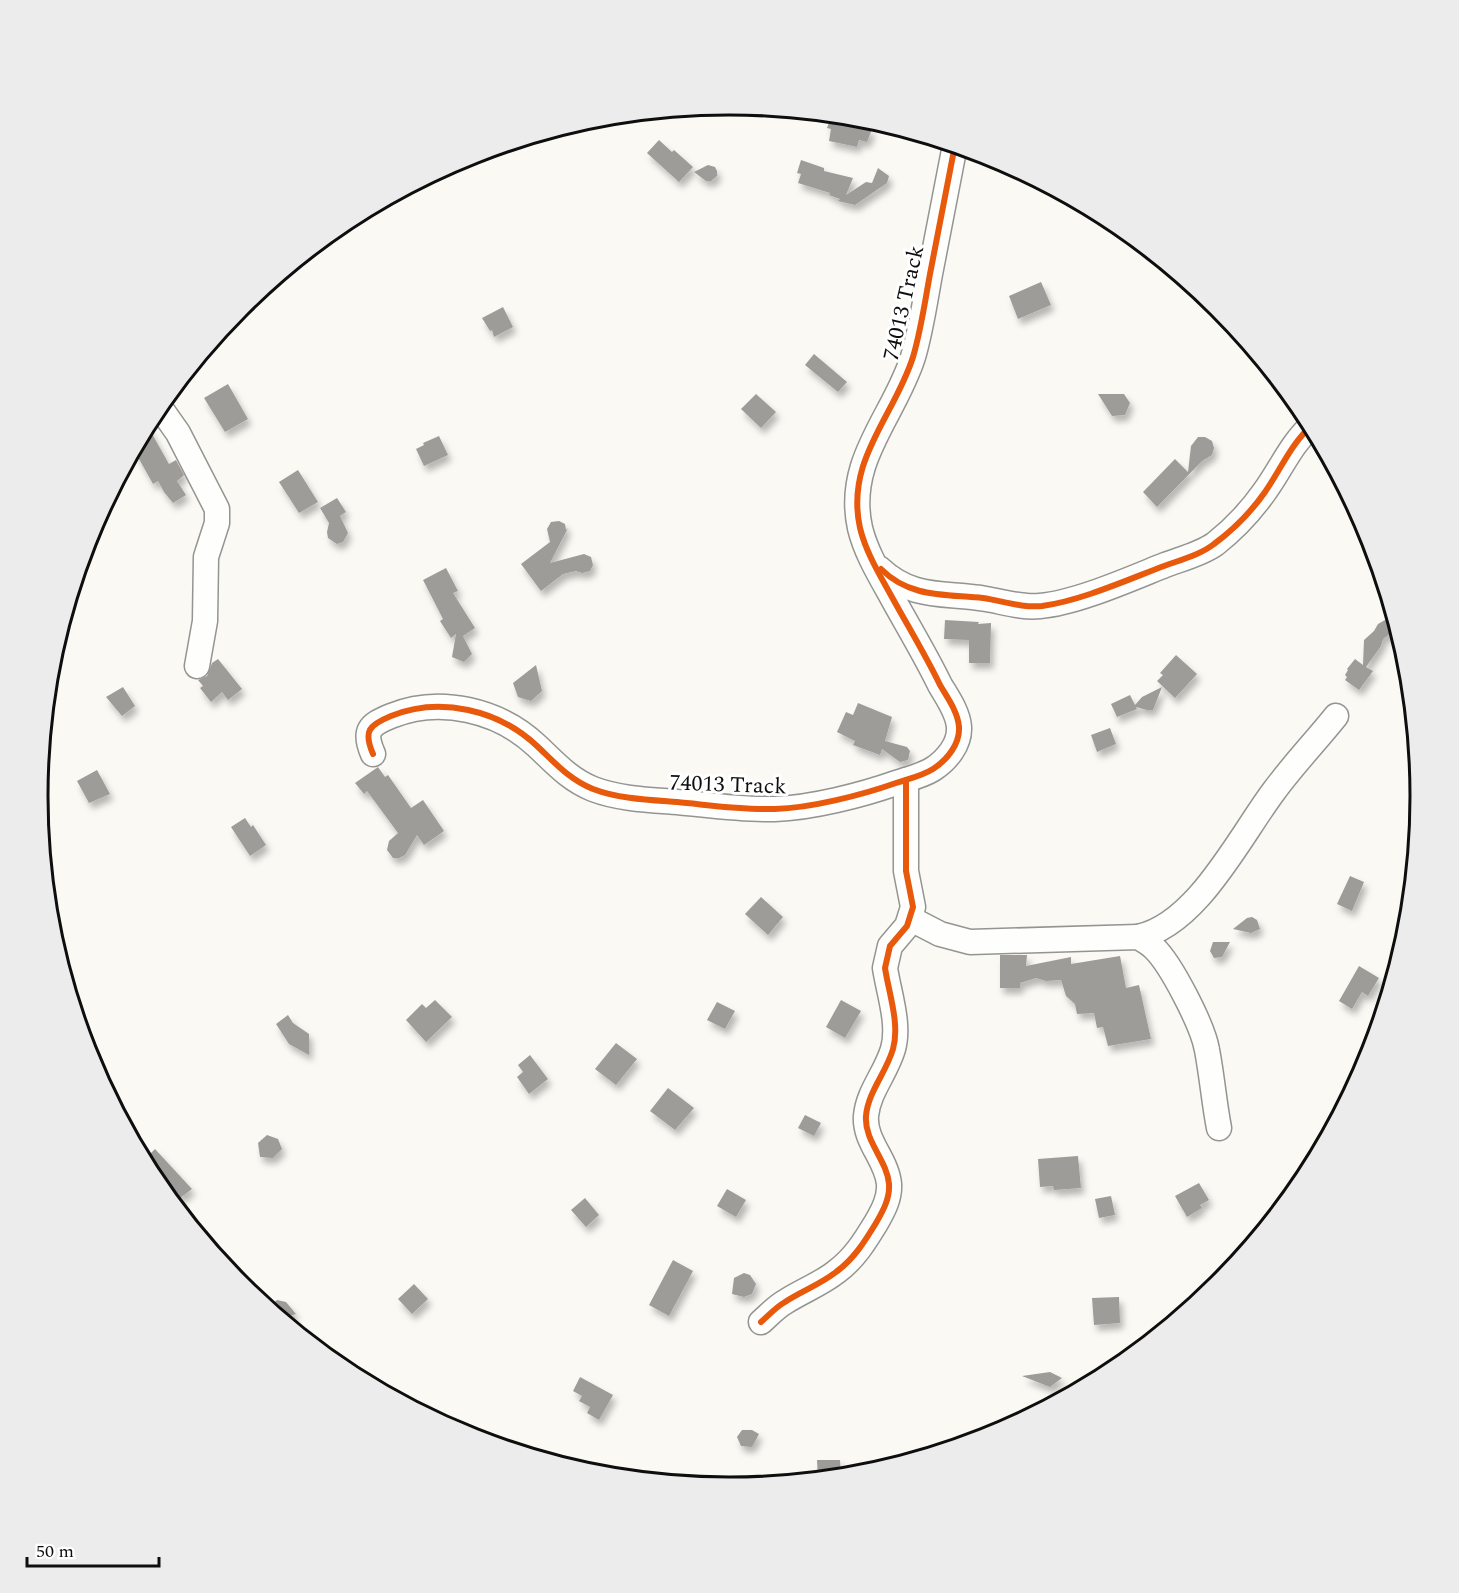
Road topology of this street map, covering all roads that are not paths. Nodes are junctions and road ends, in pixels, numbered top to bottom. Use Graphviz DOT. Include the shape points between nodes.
graph roads {
  1 [pos="953,153"];
  2 [pos="165,415"];
  3 [pos="1305,432"];
  4 [pos="874,563"];
  5 [pos="197,666"];
  6 [pos="1336,717"];
  7 [pos="373,754"];
  8 [pos="906,780"];
  9 [pos="911,919"];
  10 [pos="1138,937"];
  11 [pos="1219,1128"];
  12 [pos="761,1322"];
  1 -- 4 [label="street, 74013 Track" via="913,357 861,471 856,507"];
  2 -- 5 [label="street" via="218,516 206,557 205,621"];
  3 -- 4 [label="street" via="1258,500 1212,546 1056,604 1022,606 920,591 893,580"];
  4 -- 8 [label="street, 74013 Track" via="958,720 957,742 951,752 933,769"];
  6 -- 10 [label="street" via="1275,789 1199,898 1148,935"];
  7 -- 8 [label="street, 74013 Track" via="367,733 380,721 420,708 450,708 503,721 582,784 597,791 641,799 777,809 872,792"];
  8 -- 9 [label="street" via="905,849 913,907"];
  9 -- 10 [label="street" via="940,934 970,942"];
  9 -- 12 [label="street" via="890,946 886,958 895,1039 887,1065 868,1101 866,1118 867,1131 885,1168 888,1197 866,1241 852,1258 835,1273 782,1303"];
  10 -- 11 [label="street" via="1155,949 1170,969 1194,1014 1207,1047"];
}
